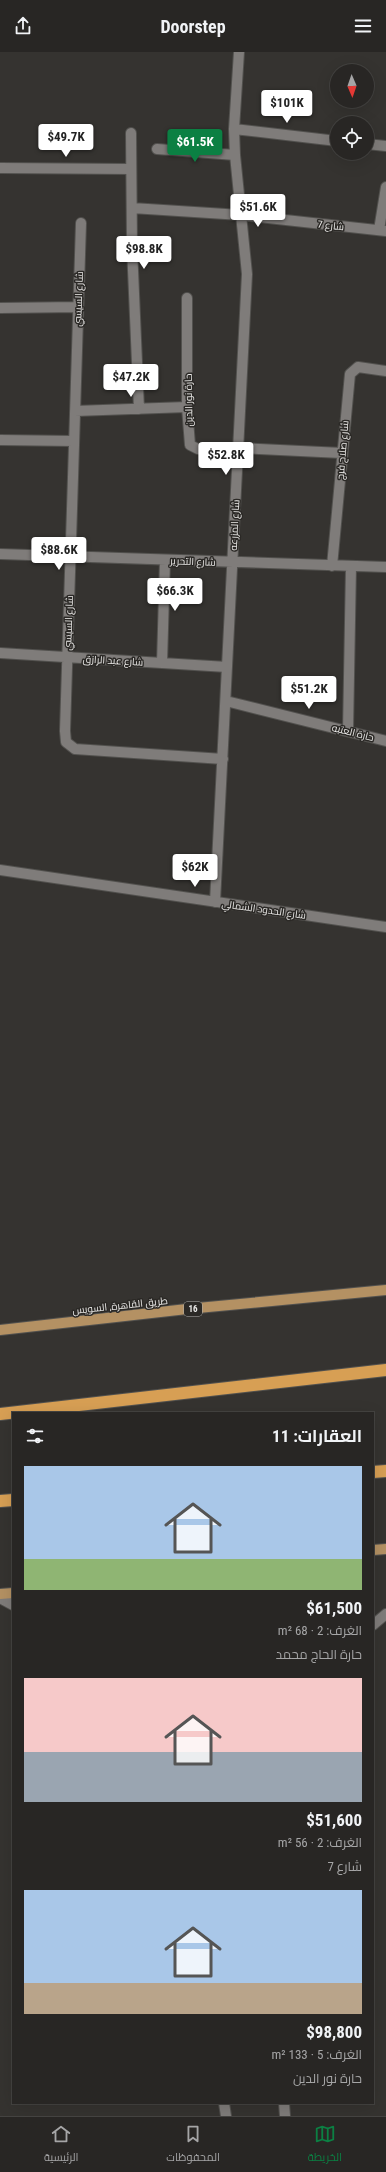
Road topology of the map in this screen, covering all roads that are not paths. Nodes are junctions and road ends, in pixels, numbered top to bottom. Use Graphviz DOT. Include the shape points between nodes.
graph roads {
  1 [pos="239,52"];
  2 [pos="234,129"];
  3 [pos="131,132"];
  4 [pos="330,140"];
  5 [pos="374,145"];
  6 [pos="386,146"];
  7 [pos="157,149"];
  8 [pos="234,155"];
  9 [pos="0,168"];
  10 [pos="131,169"];
  11 [pos="386,187"];
  12 [pos="132,208"];
  13 [pos="241,215"];
  14 [pos="81,223"];
  15 [pos="383,231"];
  16 [pos="187,298"];
  17 [pos="78,307"];
  18 [pos="0,308"];
  19 [pos="386,371"];
  20 [pos="187,407"];
  21 [pos="139,409"];
  22 [pos="75,411"];
  23 [pos="0,440"];
  24 [pos="74,441"];
  25 [pos="238,448"];
  26 [pos="342,453"];
  27 [pos="0,554"];
  28 [pos="70,557"];
  29 [pos="165,560"];
  30 [pos="232,562"];
  31 [pos="332,566"];
  32 [pos="351,566"];
  33 [pos="386,568"];
  34 [pos="0,653"];
  35 [pos="67,657"];
  36 [pos="162,663"];
  37 [pos="227,667"];
  38 [pos="226,702"];
  39 [pos="348,731"];
  40 [pos="386,741"];
  41 [pos="223,759"];
  42 [pos="0,870"];
  43 [pos="215,902"];
  44 [pos="386,927"];
  45 [pos="386,1290"];
  46 [pos="0,1330"];
  47 [pos="386,1370"];
  48 [pos="17,1412"];
  49 [pos="12,1413"];
  50 [pos="0,1414"];
  51 [pos="12,1500"];
  52 [pos="0,1501"];
  53 [pos="386,1549"];
  54 [pos="374,1550"];
  55 [pos="12,1593"];
  56 [pos="0,1594"];
  57 [pos="0,1598"];
  58 [pos="12,1604"];
  59 [pos="386,1614"];
  60 [pos="374,1625"];
  61 [pos="224,2104"];
  62 [pos="284,2104"];
  63 [pos="226,2116"];
  64 [pos="286,2116"];
  1 -- 2 [label="street, شارع المزرعه"];
  2 -- 4 [label="street"];
  2 -- 8 [label="street, شارع المزرعه"];
  3 -- 10 [label="street"];
  5 -- 6 [label="street"];
  7 -- 8 [label="street"];
  8 -- 13 [label="street, شارع المزرعه"];
  9 -- 10 [label="street"];
  10 -- 12 [label="street"];
  11 -- 15 [label="street"];
  12 -- 13 [label="street, شارع 7"];
  12 -- 21 [label="street"];
  13 -- 15 [label="street, شارع 7"];
  13 -- 25 [label="street, شارع المزرعه" via="247,274"];
  14 -- 17 [label="street, شارع السيسي"];
  16 -- 20 [label="street, حارة نور الدين"];
  17 -- 18 [label="street"];
  17 -- 22 [label="street, شارع السيسي"];
  19 -- 26 [label="street, شارع صلاح فرج" via="358,368 350,374"];
  20 -- 21 [label="street"];
  20 -- 25 [label="street, حارة نور الدين" via="188,442 193,448"];
  21 -- 22 [label="street"];
  22 -- 24 [label="street, شارع السيسي"];
  23 -- 24 [label="street"];
  24 -- 28 [label="street, شارع السيسي"];
  25 -- 26 [label="street, حارة نور الدين"];
  25 -- 30 [label="street, شارع المزرعه"];
  26 -- 31 [label="street, شارع صلاح فرج"];
  27 -- 28 [label="street, شارع التحرير"];
  28 -- 29 [label="street, شارع التحرير"];
  28 -- 35 [label="street, شارع السيسي"];
  29 -- 30 [label="street, شارع التحرير"];
  29 -- 36 [label="street"];
  30 -- 31 [label="street, شارع التحرير"];
  30 -- 37 [label="street, شارع المزرعه"];
  31 -- 32 [label="street, شارع التحرير"];
  32 -- 33 [label="street, شارع التحرير"];
  32 -- 39 [label="street"];
  34 -- 35 [label="street, شارع عبد الرازق"];
  35 -- 36 [label="street, شارع عبد الرازق"];
  35 -- 41 [label="street, شارع السيسي" via="64,731 70,747"];
  36 -- 37 [label="street, شارع عبد الرازق"];
  37 -- 38 [label="street, شارع المزرعه"];
  38 -- 39 [label="street, حارة العتبه"];
  38 -- 41 [label="street, شارع المزرعه"];
  39 -- 40 [label="street, حارة العتبه"];
  41 -- 43 [label="street, شارع المزرعه"];
  42 -- 43 [label="street, شارع الحدود الشمالي"];
  43 -- 44 [label="street, شارع الحدود الشمالي"];
  45 -- 46 [label="main road, طريق القاهرة, السويس / 16"];
  47 -- 48 [label="highway"];
  49 -- 50 [label="highway"];
  51 -- 52 [label="highway"];
  53 -- 54 [label="main road"];
  55 -- 56 [label="main road"];
  57 -- 58 [label="street"];
  59 -- 60 [label="street"];
  61 -- 63 [label="street"];
  62 -- 64 [label="street"];
}
